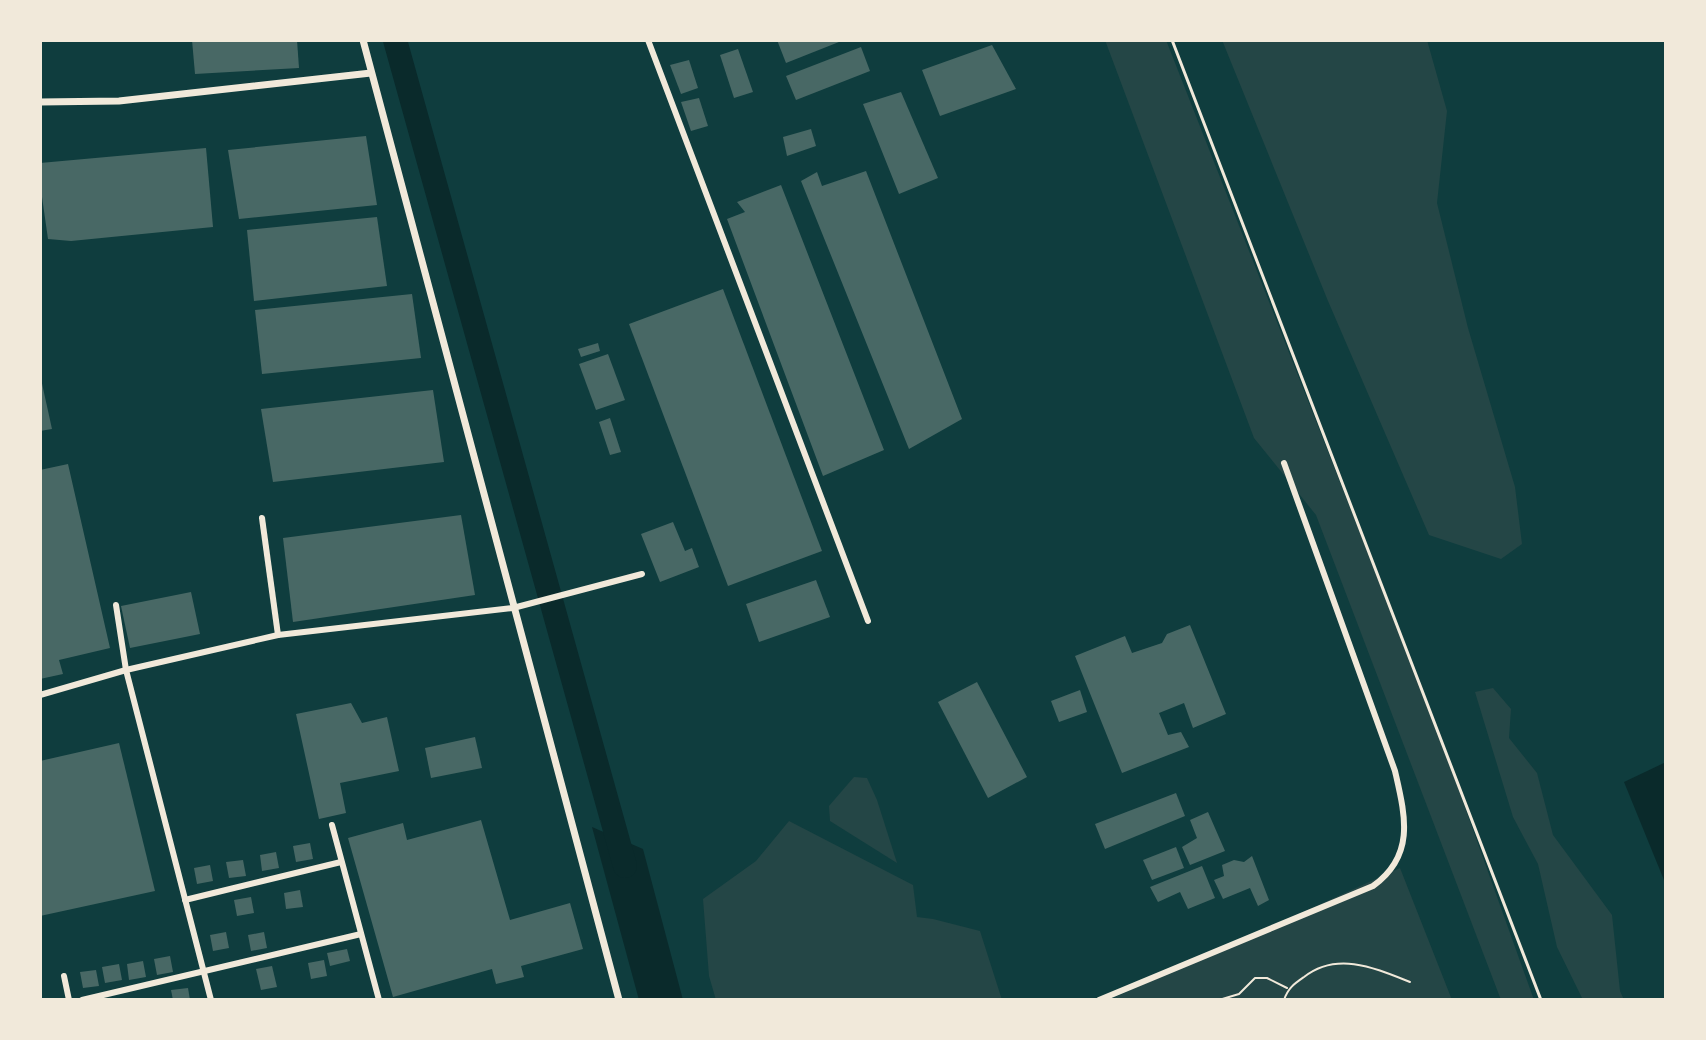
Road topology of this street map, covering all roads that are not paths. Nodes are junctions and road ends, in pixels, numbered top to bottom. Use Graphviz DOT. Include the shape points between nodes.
graph roads {
  1 [pos="363,40"];
  2 [pos="648,40"];
  3 [pos="1172,40"];
  4 [pos="371,73"];
  5 [pos="40,102"];
  6 [pos="1284,463"];
  7 [pos="262,518"];
  8 [pos="642,574"];
  9 [pos="116,605"];
  10 [pos="513,608"];
  11 [pos="868,621"];
  12 [pos="278,635"];
  13 [pos="126,670"];
  14 [pos="40,695"];
  15 [pos="332,825"];
  16 [pos="341,862"];
  17 [pos="185,900"];
  18 [pos="361,934"];
  19 [pos="205,972"];
  20 [pos="64,976"];
  21 [pos="133,988"];
  22 [pos="69,1000"];
  23 [pos="82,1000"];
  24 [pos="136,1000"];
  25 [pos="211,1000"];
  26 [pos="379,1000"];
  27 [pos="619,1000"];
  28 [pos="1099,1000"];
  29 [pos="1541,1000"];
  1 -- 4 [label="street"];
  2 -- 11 [label="street"];
  3 -- 29 [label="lane"];
  4 -- 5 [label="street" via="119,101"];
  4 -- 10 [label="street"];
  6 -- 28 [label="street" via="1395,771 1406,818 1403,846 1388,875 1373,886"];
  7 -- 12 [label="street"];
  8 -- 10 [label="street"];
  9 -- 13 [label="street"];
  10 -- 12 [label="street"];
  10 -- 27 [label="street"];
  12 -- 13 [label="street"];
  13 -- 14 [label="street"];
  13 -- 17 [label="street"];
  15 -- 16 [label="street"];
  16 -- 17 [label="street"];
  16 -- 18 [label="street"];
  17 -- 19 [label="street"];
  18 -- 19 [label="street"];
  18 -- 26 [label="street"];
  19 -- 21 [label="street"];
  19 -- 25 [label="street"];
  20 -- 22 [label="street"];
  21 -- 23 [label="street"];
  21 -- 24 [label="street"];
}
